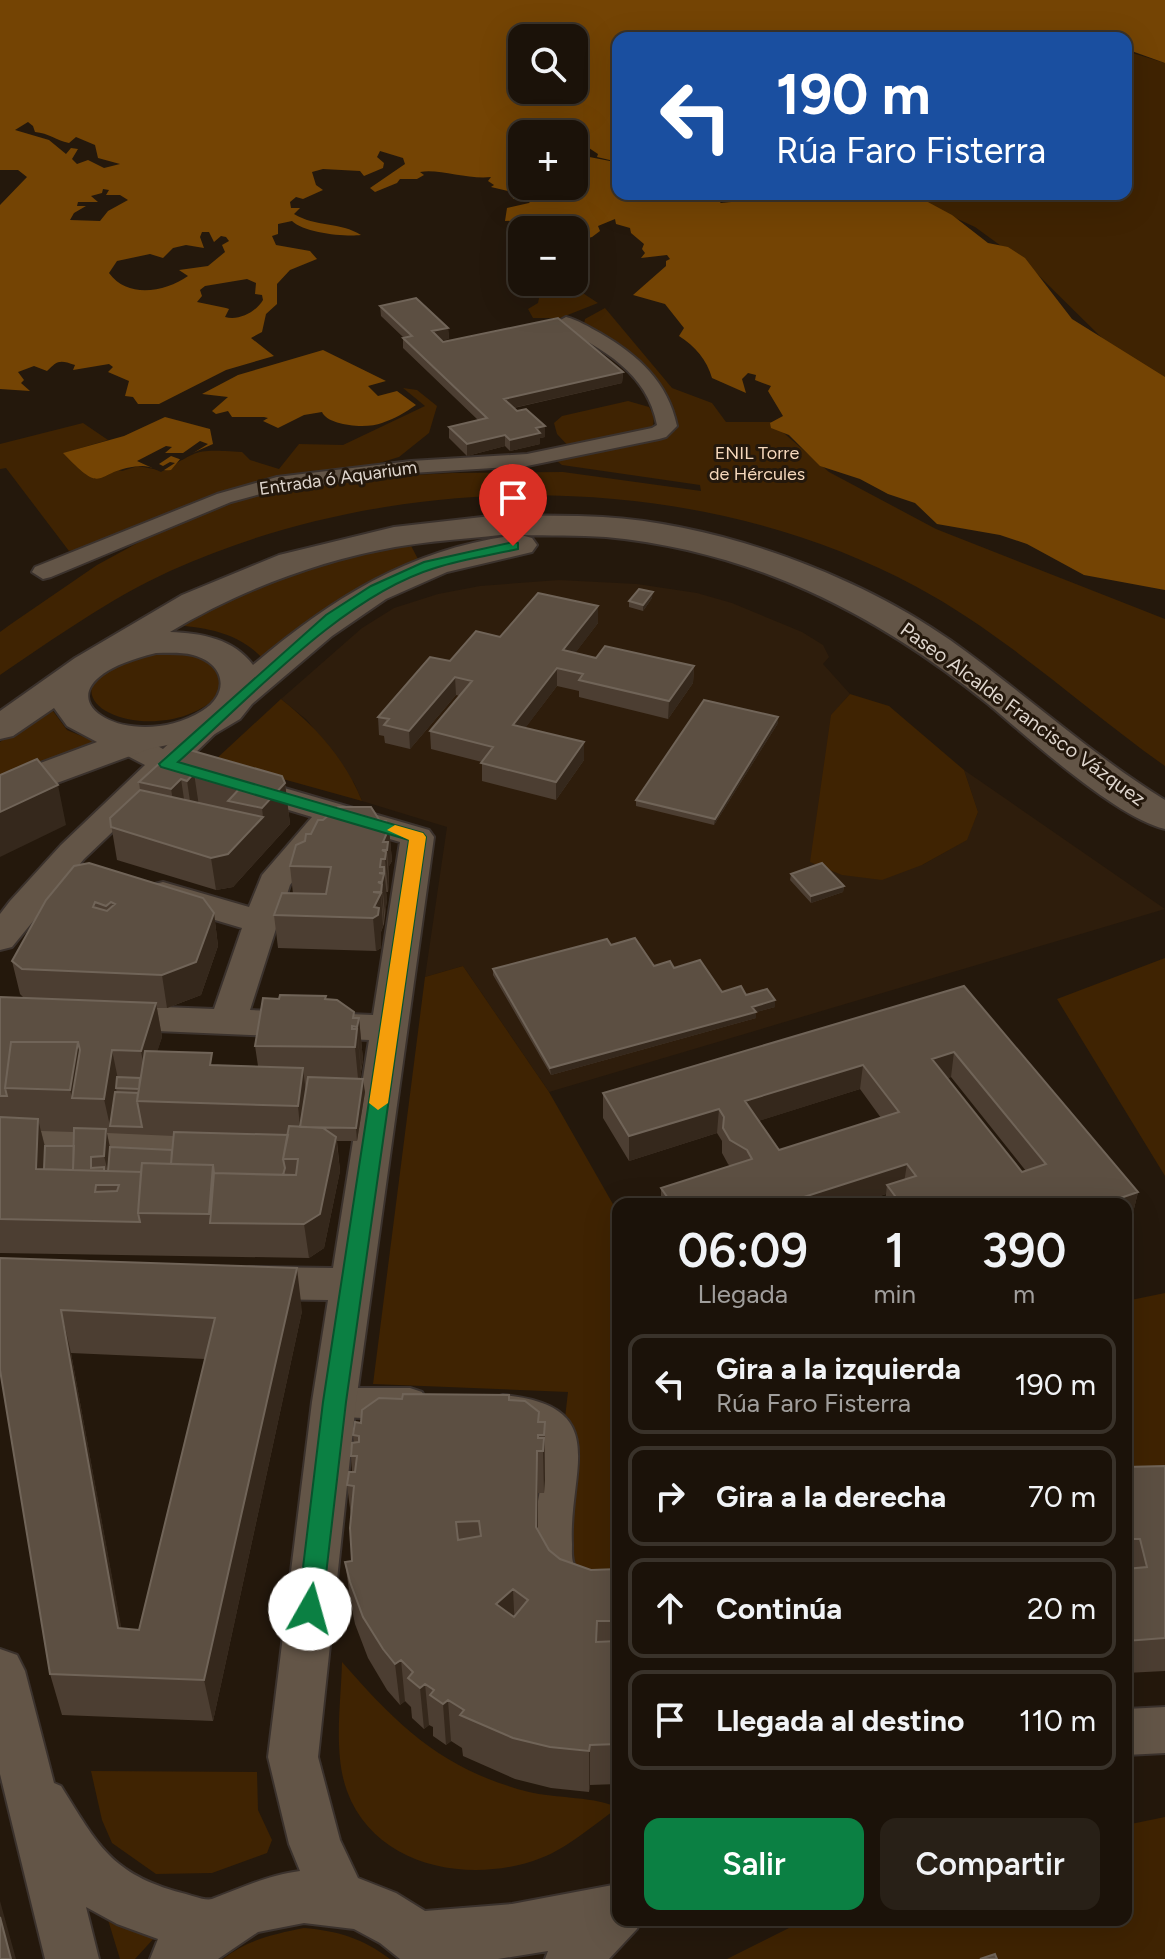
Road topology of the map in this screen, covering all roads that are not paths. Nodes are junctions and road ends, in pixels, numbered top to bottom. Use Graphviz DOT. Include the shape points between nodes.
graph roads {
  1 [pos="566,322"];
  2 [pos="43,572"];
  3 [pos="97,660"];
  4 [pos="226,708"];
  5 [pos="0,728"];
  6 [pos="140,745"];
  7 [pos="0,792"];
  8 [pos="332,812"];
  9 [pos="1165,817"];
  10 [pos="1165,847"];
  11 [pos="64,863"];
  12 [pos="261,922"];
  13 [pos="0,939"];
  14 [pos="75,1015"];
  15 [pos="228,1022"];
  16 [pos="389,1028"];
  17 [pos="0,1142"];
  18 [pos="265,1150"];
  19 [pos="327,1152"];
  20 [pos="371,1154"];
  21 [pos="218,1282"];
  22 [pos="352,1284"];
  23 [pos="334,1402"];
  24 [pos="612,1591"];
  25 [pos="0,1671"];
  26 [pos="1165,1730"];
  27 [pos="1132,1732"];
  28 [pos="23,1771"];
  29 [pos="340,1898"];
  30 [pos="612,1913"];
  31 [pos="612,1915"];
  32 [pos="194,1944"];
  33 [pos="428,1948"];
  34 [pos="72,1959"];
  35 [pos="572,1959"];
  1 -- 2 [label="street, Entrada ó Aquarium" via="637,367 667,426 659,433 553,457 277,483 224,498"];
  3 -- 4 [label="main road" via="156,642 206,647 238,667 243,681"];
  3 -- 5 [label="main road, Paseo Alcalde Francisco Vázquez"];
  3 -- 6 [label="main road" via="75,679 71,707 89,724"];
  3 -- 9 [label="main road, Paseo Alcalde Francisco Vázquez" via="210,593 294,560 351,545 462,526 559,525 653,534 746,554 833,585 902,624 976,676 1050,739"];
  4 -- 6 [label="main road" via="192,730"];
  4 -- 10 [label="main road, Paseo Alcalde Francisco Vázquez" via="331,618 376,589 429,565 513,546 631,547 693,557 825,606 876,636 1045,766"];
  6 -- 7 [label="main road"];
  6 -- 8 [label="street"];
  6 -- 11 [label="street"];
  8 -- 12 [label="street" via="274,883"];
  8 -- 16 [label="street" via="417,837"];
  11 -- 12 [label="street"];
  11 -- 13 [label="street"];
  12 -- 15 [label="street"];
  14 -- 15 [label="street"];
  15 -- 16 [label="street"];
  16 -- 20 [label="street"];
  17 -- 18 [label="street"];
  19 -- 20 [label="street"];
  20 -- 22 [label="street"];
  21 -- 22 [label="street"];
  22 -- 23 [label="street"];
  23 -- 24 [label="street" via="455,1404 530,1412 545,1419 562,1444 553,1536 561,1578 599,1594"];
  23 -- 29 [label="street" via="293,1757 315,1844"];
  25 -- 28 [label="street"];
  26 -- 27 [label="street"];
  28 -- 32 [label="street" via="98,1883"];
  28 -- 34 [label="street"];
  29 -- 32 [label="street" via="296,1897 253,1907"];
  29 -- 33 [label="street" via="383,1912"];
  30 -- 33 [label="street"];
  31 -- 35 [label="street"];
}
